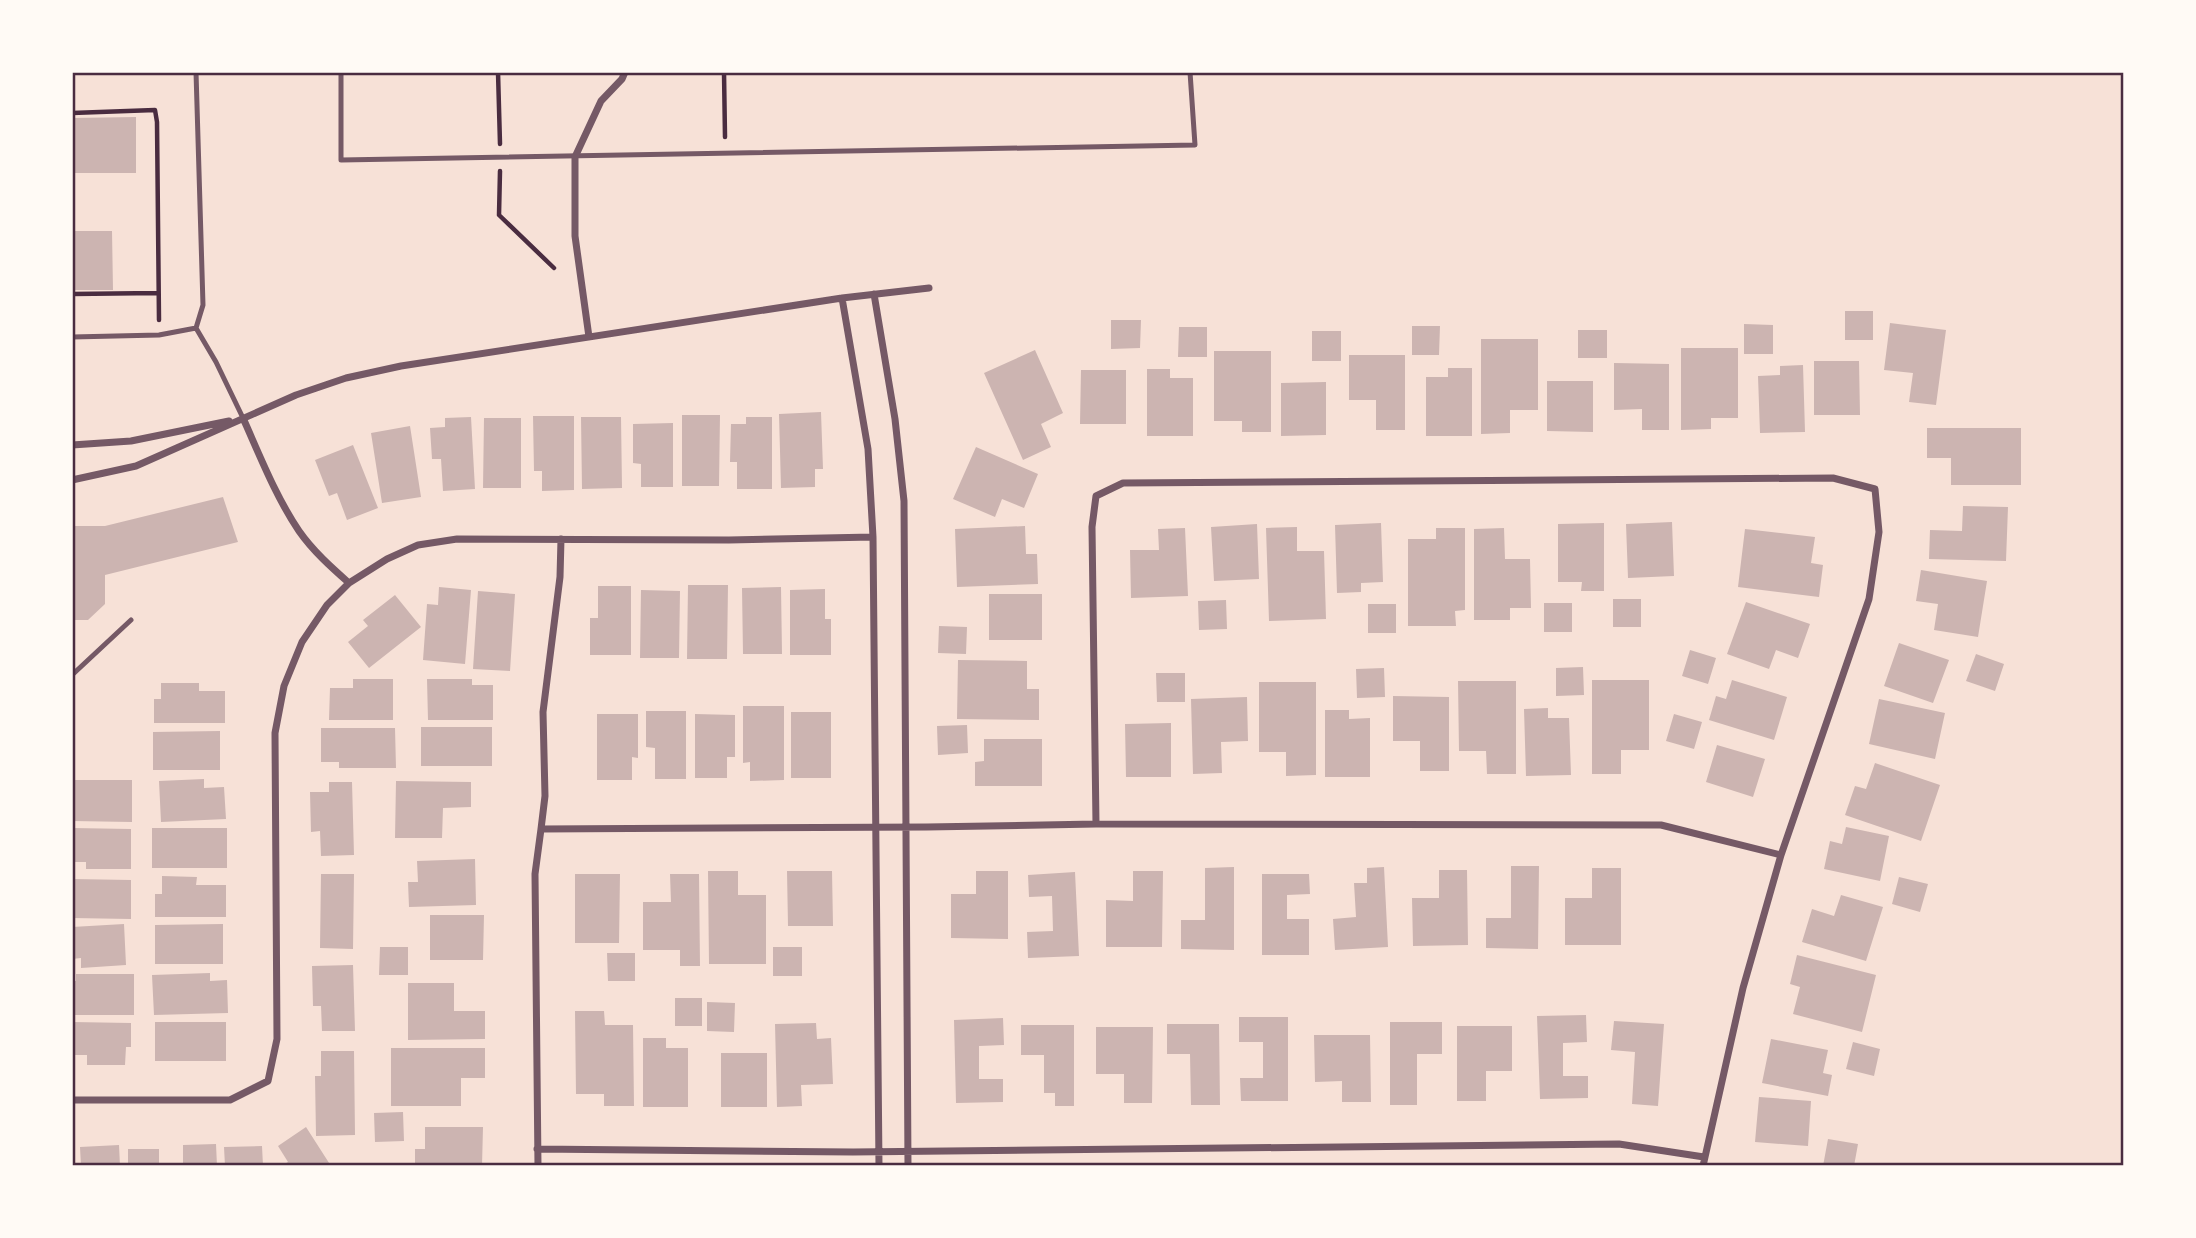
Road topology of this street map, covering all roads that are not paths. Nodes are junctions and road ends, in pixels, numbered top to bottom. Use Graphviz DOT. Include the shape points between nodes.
graph roads {
  1 [pos="196,72"];
  2 [pos="341,72"];
  3 [pos="625,72"];
  4 [pos="1190,72"];
  5 [pos="575,157"];
  6 [pos="929,288"];
  7 [pos="874,294"];
  8 [pos="842,299"];
  9 [pos="196,328"];
  10 [pos="72,337"];
  11 [pos="589,337"];
  12 [pos="243,418"];
  13 [pos="72,444"];
  14 [pos="72,480"];
  15 [pos="873,537"];
  16 [pos="561,539"];
  17 [pos="349,583"];
  18 [pos="131,620"];
  19 [pos="72,676"];
  20 [pos="1096,824"];
  21 [pos="875,827"];
  22 [pos="906,827"];
  23 [pos="541,829"];
  24 [pos="1781,855"];
  25 [pos="72,1100"];
  26 [pos="537,1149"];
  27 [pos="878,1151"];
  28 [pos="909,1151"];
  29 [pos="1704,1157"];
  30 [pos="538,1166"];
  31 [pos="878,1166"];
  32 [pos="908,1166"];
  33 [pos="1703,1166"];
  1 -- 9 [label="lane" via="203,305"];
  2 -- 5 [label="lane" via="341,160"];
  3 -- 5 [label="street" via="601,101"];
  4 -- 5 [label="lane" via="1195,145"];
  5 -- 11 [label="street" via="575,236"];
  6 -- 7 [label="street"];
  7 -- 8 [label="street"];
  7 -- 22 [label="street" via="904,501"];
  8 -- 11 [label="street"];
  8 -- 15 [label="street" via="869,449"];
  9 -- 10 [label="lane" via="159,335"];
  9 -- 12 [label="lane"];
  11 -- 12 [label="street" via="346,378"];
  12 -- 13 [label="street" via="131,441"];
  12 -- 14 [label="street" via="136,466"];
  12 -- 17 [label="street" via="300,531"];
  15 -- 16 [label="street"];
  15 -- 21 [label="street"];
  16 -- 17 [label="street" via="457,539 418,545"];
  16 -- 23 [label="street" via="543,712"];
  17 -- 25 [label="street" via="302,642 284,686 275,733 277,1039 268,1081 230,1100"];
  18 -- 19 [label="lane"];
  20 -- 22 [label="street"];
  20 -- 24 [label="street" via="1661,825"];
  20 -- 24 [label="street" via="1092,527 1096,496 1123,484 1833,478 1875,489 1880,532 1869,599"];
  21 -- 22 [label="street"];
  21 -- 23 [label="street"];
  21 -- 27 [label="street"];
  22 -- 28 [label="street"];
  23 -- 26 [label="street" via="535,874"];
  24 -- 29 [label="street" via="1743,988"];
  26 -- 27 [label="street"];
  26 -- 30 [label="street"];
  27 -- 28 [label="street"];
  27 -- 31 [label="street"];
  28 -- 29 [label="street" via="1619,1144"];
  28 -- 32 [label="street"];
  29 -- 33 [label="street"];
}
